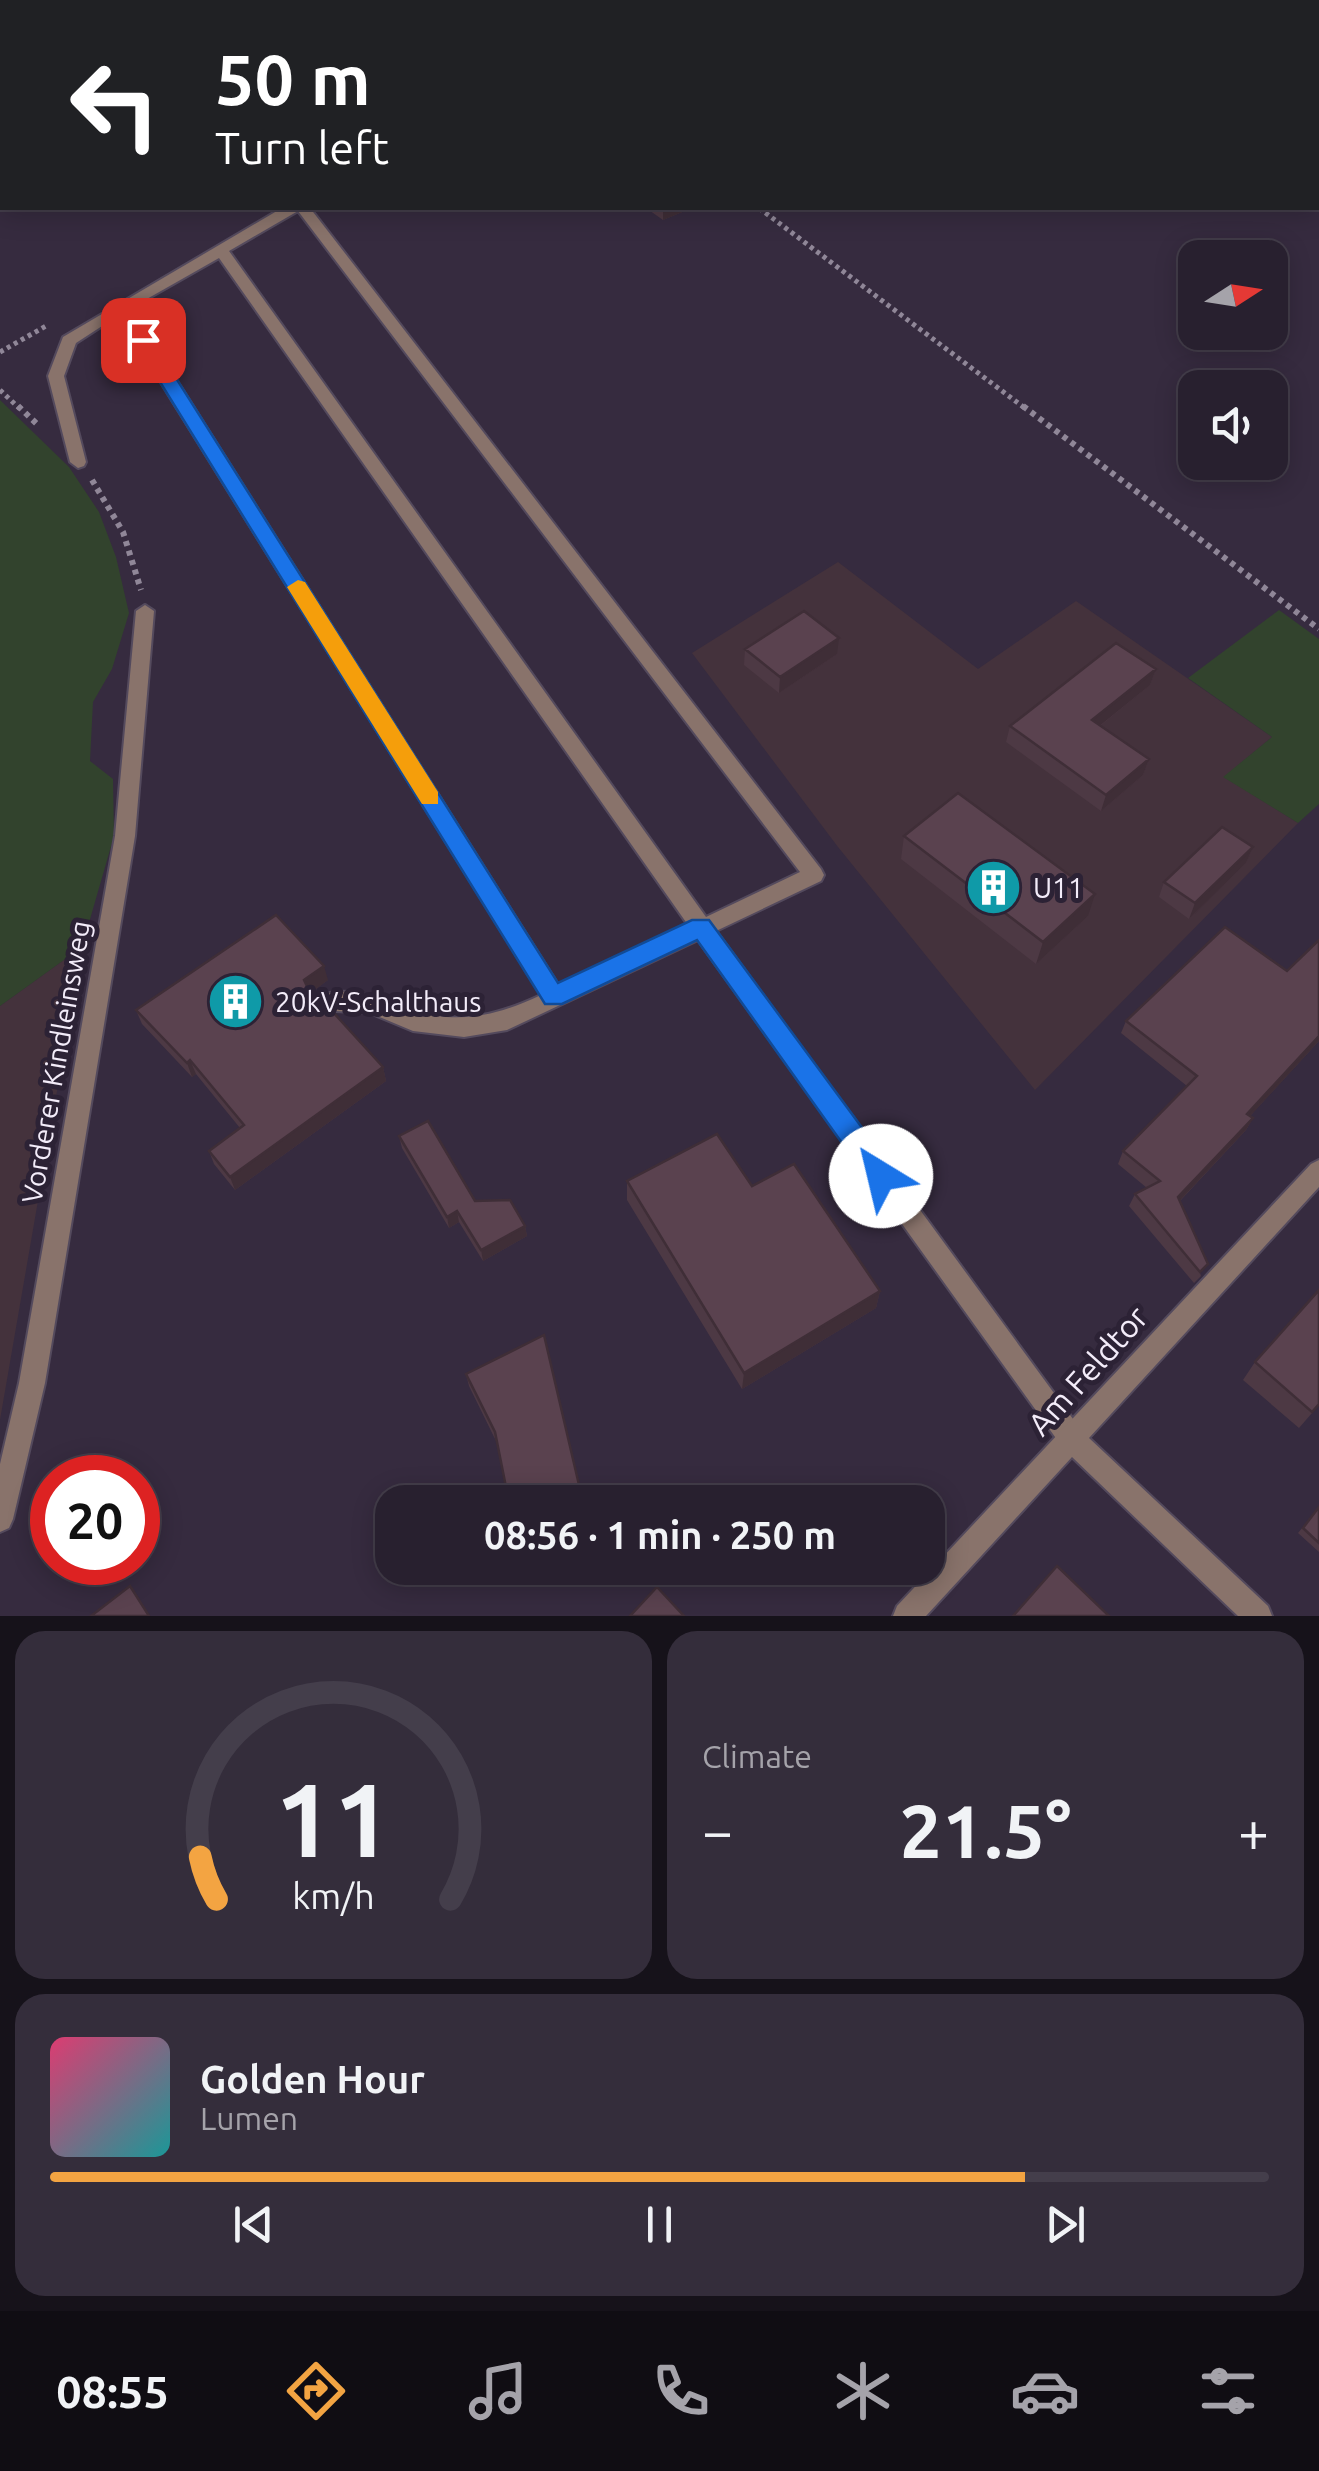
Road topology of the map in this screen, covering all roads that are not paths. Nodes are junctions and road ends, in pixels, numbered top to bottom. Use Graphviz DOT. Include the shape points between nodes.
graph roads {
  1 [pos="289,210"];
  2 [pos="305,210"];
  3 [pos="220,250"];
  4 [pos="122,307"];
  5 [pos="78,462"];
  6 [pos="145,611"];
  7 [pos="701,927"];
  8 [pos="554,996"];
  9 [pos="327,1003"];
  10 [pos="1319,1171"];
  11 [pos="1072,1439"];
  12 [pos="0,1519"];
  13 [pos="907,1616"];
  14 [pos="1258,1616"];
  1 -- 3 [label="street"];
  2 -- 7 [label="street" via="814,876"];
  3 -- 4 [label="street"];
  3 -- 7 [label="street"];
  4 -- 5 [label="street" via="69,340 56,376"];
  4 -- 8 [label="street"];
  6 -- 12 [label="street, Vorderer Kindleinsweg" via="125,836 32,1382"];
  7 -- 8 [label="street"];
  7 -- 11 [label="street"];
  8 -- 9 [label="street" via="508,1021 464,1028 413,1022 372,1004"];
  10 -- 11 [label="street, Am Feldtor"];
  11 -- 13 [label="street, Am Feldtor"];
  11 -- 14 [label="street"];
}
